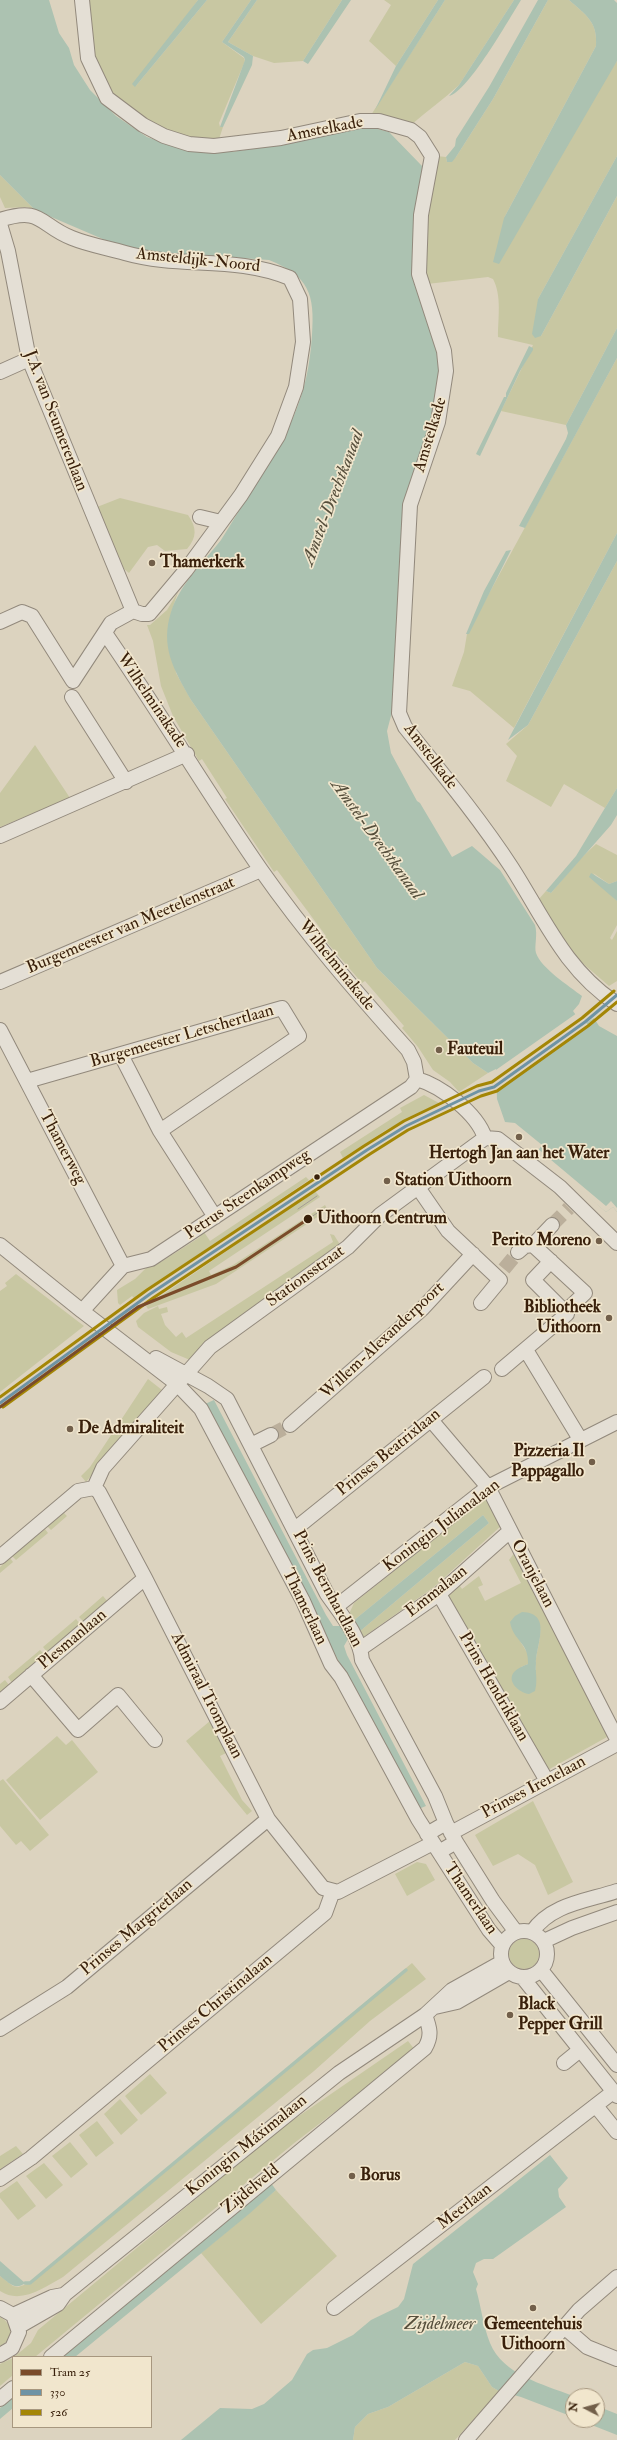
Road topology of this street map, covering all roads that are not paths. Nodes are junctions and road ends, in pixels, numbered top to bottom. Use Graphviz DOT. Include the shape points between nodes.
graph roads {
  1 [pos="82,0"];
  2 [pos="0,220"];
  3 [pos="0,224"];
  4 [pos="29,359"];
  5 [pos="0,372"];
  6 [pos="200,517"];
  7 [pos="221,522"];
  8 [pos="133,611"];
  9 [pos="0,622"];
  10 [pos="105,633"];
  11 [pos="72,697"];
  12 [pos="187,754"];
  13 [pos="126,782"];
  14 [pos="0,836"];
  15 [pos="261,870"];
  16 [pos="0,982"];
  17 [pos="617,1004"];
  18 [pos="0,1030"];
  19 [pos="122,1055"];
  20 [pos="417,1079"];
  21 [pos="27,1081"];
  22 [pos="160,1131"];
  23 [pos="485,1138"];
  24 [pos="417,1186"];
  25 [pos="215,1217"];
  26 [pos="552,1225"];
  27 [pos="0,1236"];
  28 [pos="617,1243"];
  29 [pos="0,1245"];
  30 [pos="533,1245"];
  31 [pos="518,1252"];
  32 [pos="473,1254"];
  33 [pos="551,1261"];
  34 [pos="123,1266"];
  35 [pos="481,1303"];
  36 [pos="85,1308"];
  37 [pos="565,1312"];
  38 [pos="526,1350"];
  39 [pos="502,1370"];
  40 [pos="484,1377"];
  41 [pos="182,1378"];
  42 [pos="431,1420"];
  43 [pos="617,1422"];
  44 [pos="290,1425"];
  45 [pos="271,1435"];
  46 [pos="580,1439"];
  47 [pos="251,1444"];
  48 [pos="488,1487"];
  49 [pos="94,1488"];
  50 [pos="295,1529"];
  51 [pos="510,1531"];
  52 [pos="0,1557"];
  53 [pos="146,1578"];
  54 [pos="439,1594"];
  55 [pos="337,1606"];
  56 [pos="360,1649"];
  57 [pos="31,1675"];
  58 [pos="0,1702"];
  59 [pos="155,1740"];
  60 [pos="617,1740"];
  61 [pos="617,1744"];
  62 [pos="547,1781"];
  63 [pos="268,1819"];
  64 [pos="451,1833"];
  65 [pos="433,1843"];
  66 [pos="333,1891"];
  67 [pos="617,1891"];
  68 [pos="617,1912"];
  69 [pos="516,1932"];
  70 [pos="532,1932"];
  71 [pos="544,1941"];
  72 [pos="502,1945"];
  73 [pos="505,1967"];
  74 [pos="541,1970"];
  75 [pos="523,1978"];
  76 [pos="430,2011"];
  77 [pos="0,2029"];
  78 [pos="580,2050"];
  79 [pos="564,2063"];
  80 [pos="617,2065"];
  81 [pos="615,2094"];
  82 [pos="596,2106"];
  83 [pos="617,2132"];
  84 [pos="0,2179"];
  85 [pos="617,2277"];
  86 [pos="0,2308"];
  87 [pos="334,2308"];
  88 [pos="15,2321"];
  89 [pos="564,2327"];
  90 [pos="0,2355"];
  91 [pos="52,2356"];
  92 [pos="617,2359"];
  93 [pos="12,2389"];
  94 [pos="0,2399"];
  95 [pos="466,2440"];
  1 -- 17 [label="street, Amstelkade" via="88,58 107,98 143,125 164,136 188,144 214,146 281,138 360,121 379,121 411,130 427,145 432,156 421,215 419,274 444,351 446,371 438,422 410,505 398,699 400,713 405,727 470,808 512,868 558,946 584,975"];
  2 -- 7 [label="street, Amsteldijk-Noord" via="17,214 28,214 42,219 71,238 147,260 240,264 268,269 290,278 300,299 303,320 303,342 296,387 278,436"];
  3 -- 4 [label="street, J.A. van Seumerenlaan" via="8,251"];
  4 -- 5 [label="street"];
  4 -- 8 [label="street, J.A. van Seumerenlaan"];
  6 -- 7 [label="street"];
  7 -- 8 [label="street, Amsteldijk-Noord" via="186,570 149,614"];
  8 -- 10 [label="street" via="111,623"];
  9 -- 10 [label="street" via="22,612 32,616 73,681"];
  10 -- 12 [label="street, Wilhelminakade"];
  11 -- 13 [label="street"];
  12 -- 13 [label="street"];
  12 -- 15 [label="street, Wilhelminakade"];
  13 -- 14 [label="street"];
  15 -- 16 [label="street, Burgemeester van Meetelenstraat"];
  15 -- 20 [label="street, Wilhelminakade" via="329,961 408,1050 414,1062"];
  18 -- 21 [label="street, Thamerweg"];
  19 -- 21 [label="street, Burgemeester Letschertlaan"];
  19 -- 22 [label="street"];
  19 -- 22 [label="street, Burgemeester Letschertlaan" via="282,1008 299,1036"];
  20 -- 23 [label="street" via="439,1087 478,1122"];
  20 -- 25 [label="street, Petrus Steenkampweg" via="411,1087"];
  21 -- 34 [label="street, Thamerweg"];
  22 -- 25 [label="street"];
  23 -- 24 [label="street, Stationsstraat"];
  23 -- 28 [label="street" via="498,1138"];
  24 -- 32 [label="street" via="448,1231"];
  24 -- 41 [label="street, Stationsstraat" via="380,1215 349,1246 210,1347"];
  25 -- 34 [label="street, Petrus Steenkampweg" via="152,1259"];
  26 -- 30 [label="street"];
  27 -- 36 [label="street"];
  29 -- 36 [label="street"];
  30 -- 31 [label="street" via="525,1246"];
  30 -- 33 [label="street"];
  32 -- 35 [label="street" via="500,1273 500,1280"];
  32 -- 44 [label="street, Willem-Alexanderpoort" via="422,1309"];
  33 -- 37 [label="street" via="533,1280"];
  33 -- 37 [label="street" via="585,1293"];
  34 -- 36 [label="street"];
  36 -- 41 [label="street"];
  37 -- 38 [label="street" via="567,1314"];
  38 -- 39 [label="street"];
  38 -- 46 [label="street"];
  40 -- 42 [label="street, Prinses Beatrixlaan"];
  41 -- 47 [label="street, Prins Bernhardlaan" via="227,1399"];
  41 -- 49 [label="street, Stationsstraat" via="103,1468"];
  41 -- 65 [label="street, Thamerlaan" via="303,1601 331,1664 341,1676"];
  42 -- 48 [label="street, Oranjelaan"];
  42 -- 50 [label="street, Prinses Beatrixlaan"];
  43 -- 46 [label="street, Koningin Julianalaan"];
  45 -- 47 [label="street"];
  46 -- 48 [label="street, Koningin Julianalaan"];
  47 -- 50 [label="street, Prins Bernhardlaan"];
  48 -- 51 [label="street, Oranjelaan"];
  48 -- 55 [label="street, Koningin Julianalaan"];
  49 -- 52 [label="street" via="78,1491"];
  49 -- 53 [label="street, Admiraal Tromplaan" via="103,1499"];
  50 -- 55 [label="street, Prins Bernhardlaan" via="327,1594"];
  51 -- 54 [label="street, Emmalaan"];
  51 -- 60 [label="street, Oranjelaan"];
  53 -- 57 [label="street, Plesmanlaan"];
  53 -- 63 [label="street, Admiraal Tromplaan"];
  54 -- 56 [label="street, Emmalaan"];
  54 -- 62 [label="street, Prins Hendriklaan"];
  55 -- 56 [label="street, Prins Bernhardlaan"];
  56 -- 64 [label="street, Prins Bernhardlaan" via="362,1660"];
  57 -- 58 [label="street, Plesmanlaan"];
  57 -- 59 [label="street" via="78,1730 118,1695"];
  61 -- 62 [label="street, Prinses Irenelaan"];
  62 -- 64 [label="street, Prinses Irenelaan"];
  63 -- 66 [label="street, Admiraal Tromplaan" via="323,1888"];
  63 -- 77 [label="street, Prinses Margrietlaan" via="67,1987"];
  64 -- 65 [label="street"];
  64 -- 65 [label="street"];
  64 -- 69 [label="street, Thamerlaan" via="493,1901"];
  65 -- 66 [label="street" via="354,1885 338,1892"];
  65 -- 72 [label="street, Thamerlaan" via="489,1930"];
  66 -- 84 [label="street, Prinses Christinalaan" via="326,1913 31,2158"];
  67 -- 70 [label="street" via="562,1907 538,1923"];
  68 -- 71 [label="street"];
  69 -- 70 [label="street"];
  69 -- 72 [label="street" via="506,1938"];
  70 -- 71 [label="street"];
  71 -- 74 [label="street" via="547,1957"];
  72 -- 73 [label="street"];
  73 -- 75 [label="street"];
  73 -- 76 [label="street, Koningin Máximalaan" via="457,2002"];
  74 -- 75 [label="street" via="535,1975"];
  74 -- 80 [label="street"];
  75 -- 78 [label="street"];
  76 -- 88 [label="street, Koningin Máximalaan" via="338,2073 65,2294 53,2307"];
  76 -- 91 [label="street, Zijdelveld" via="430,2038 425,2048"];
  78 -- 79 [label="street"];
  78 -- 81 [label="street"];
  81 -- 82 [label="street, Meerlaan"];
  82 -- 83 [label="street"];
  82 -- 87 [label="street, Meerlaan"];
  85 -- 89 [label="street" via="589,2300"];
  86 -- 88 [label="street"];
  88 -- 90 [label="street" via="15,2344"];
  89 -- 92 [label="street" via="587,2347"];
  89 -- 95 [label="street"];
  93 -- 94 [label="street"];
}
